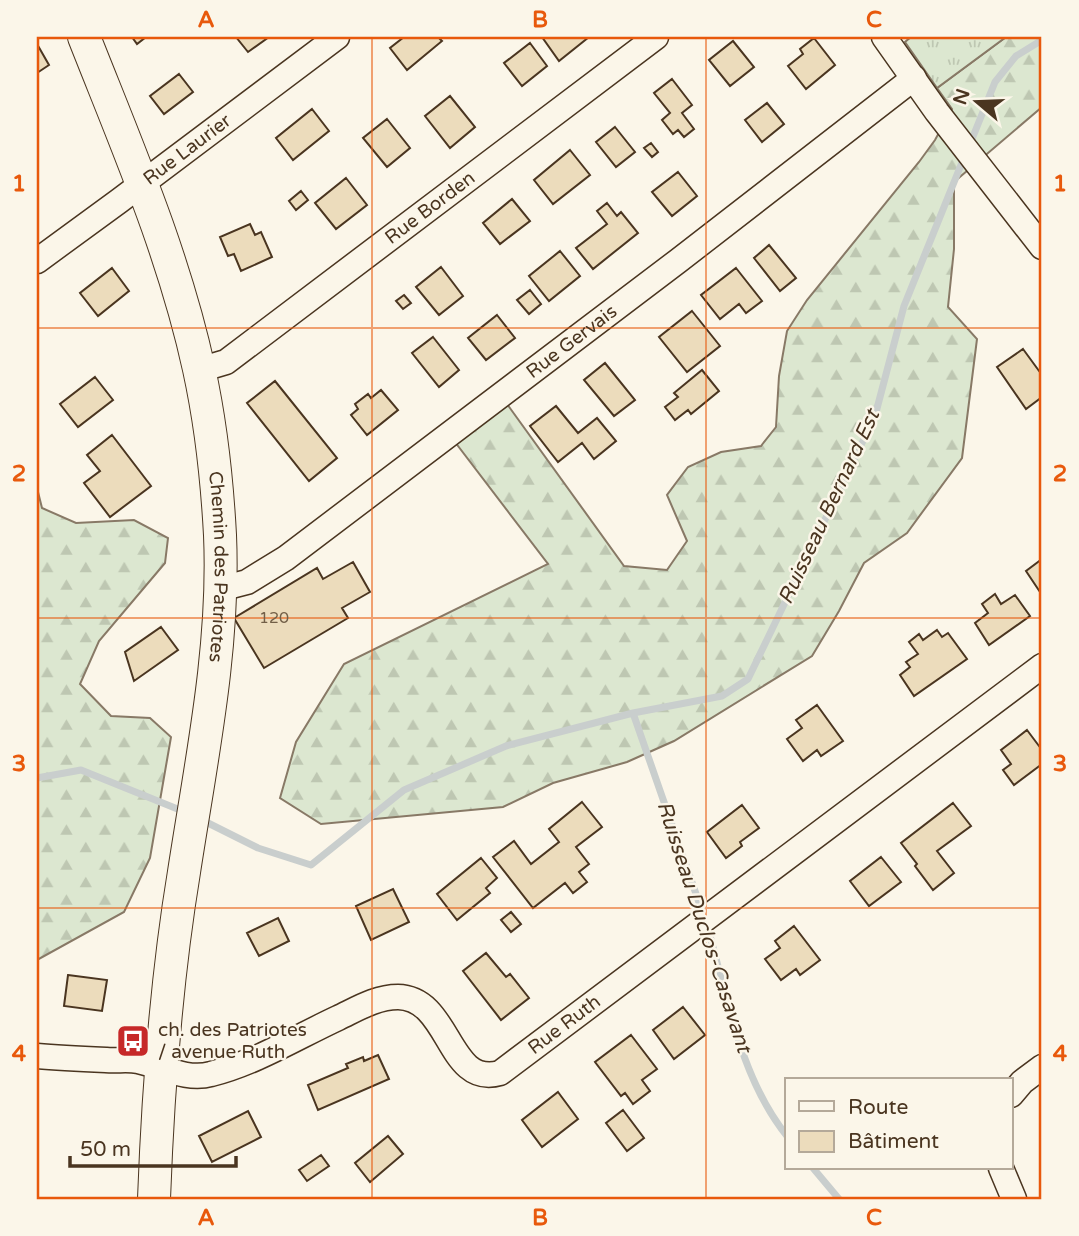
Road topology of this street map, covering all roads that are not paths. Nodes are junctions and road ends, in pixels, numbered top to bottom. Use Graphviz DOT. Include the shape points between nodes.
graph roads {
  1 [pos="84,37"];
  2 [pos="337,37"];
  3 [pos="656,37"];
  4 [pos="884,37"];
  5 [pos="914,78"];
  6 [pos="142,184"];
  7 [pos="1042,247"];
  8 [pos="37,261"];
  9 [pos="200,370"];
  10 [pos="220,589"];
  11 [pos="1042,666"];
  12 [pos="37,1056"];
  13 [pos="161,1067"];
  14 [pos="1042,1067"];
  15 [pos="1012,1094"];
  16 [pos="1002,1170"];
  17 [pos="154,1199"];
  18 [pos="1014,1199"];
  1 -- 6 [label="main road, Chemin des Patriotes"];
  2 -- 6 [label="street, Rue Laurier"];
  3 -- 9 [label="street, Rue Borden" via="226,362"];
  4 -- 5 [label="street"];
  5 -- 7 [label="street"];
  5 -- 10 [label="street, Rue Gervais" via="295,551 247,582"];
  6 -- 8 [label="street, Rue Laurier"];
  6 -- 9 [label="main road, Chemin des Patriotes"];
  9 -- 10 [label="main road, Chemin des Patriotes" via="217,487"];
  10 -- 13 [label="main road, Chemin des Patriotes" via="215,668 173,945"];
  11 -- 13 [label="street, Rue Ruth" via="500,1073 482,1074 466,1067 426,1007 399,998 372,1002 208,1075 181,1074"];
  12 -- 13 [label="street, Rue Ruth" via="136,1061"];
  13 -- 17 [label="main road, Chemin des Patriotes"];
  14 -- 15 [label="street"];
  16 -- 18 [label="street"];
}
